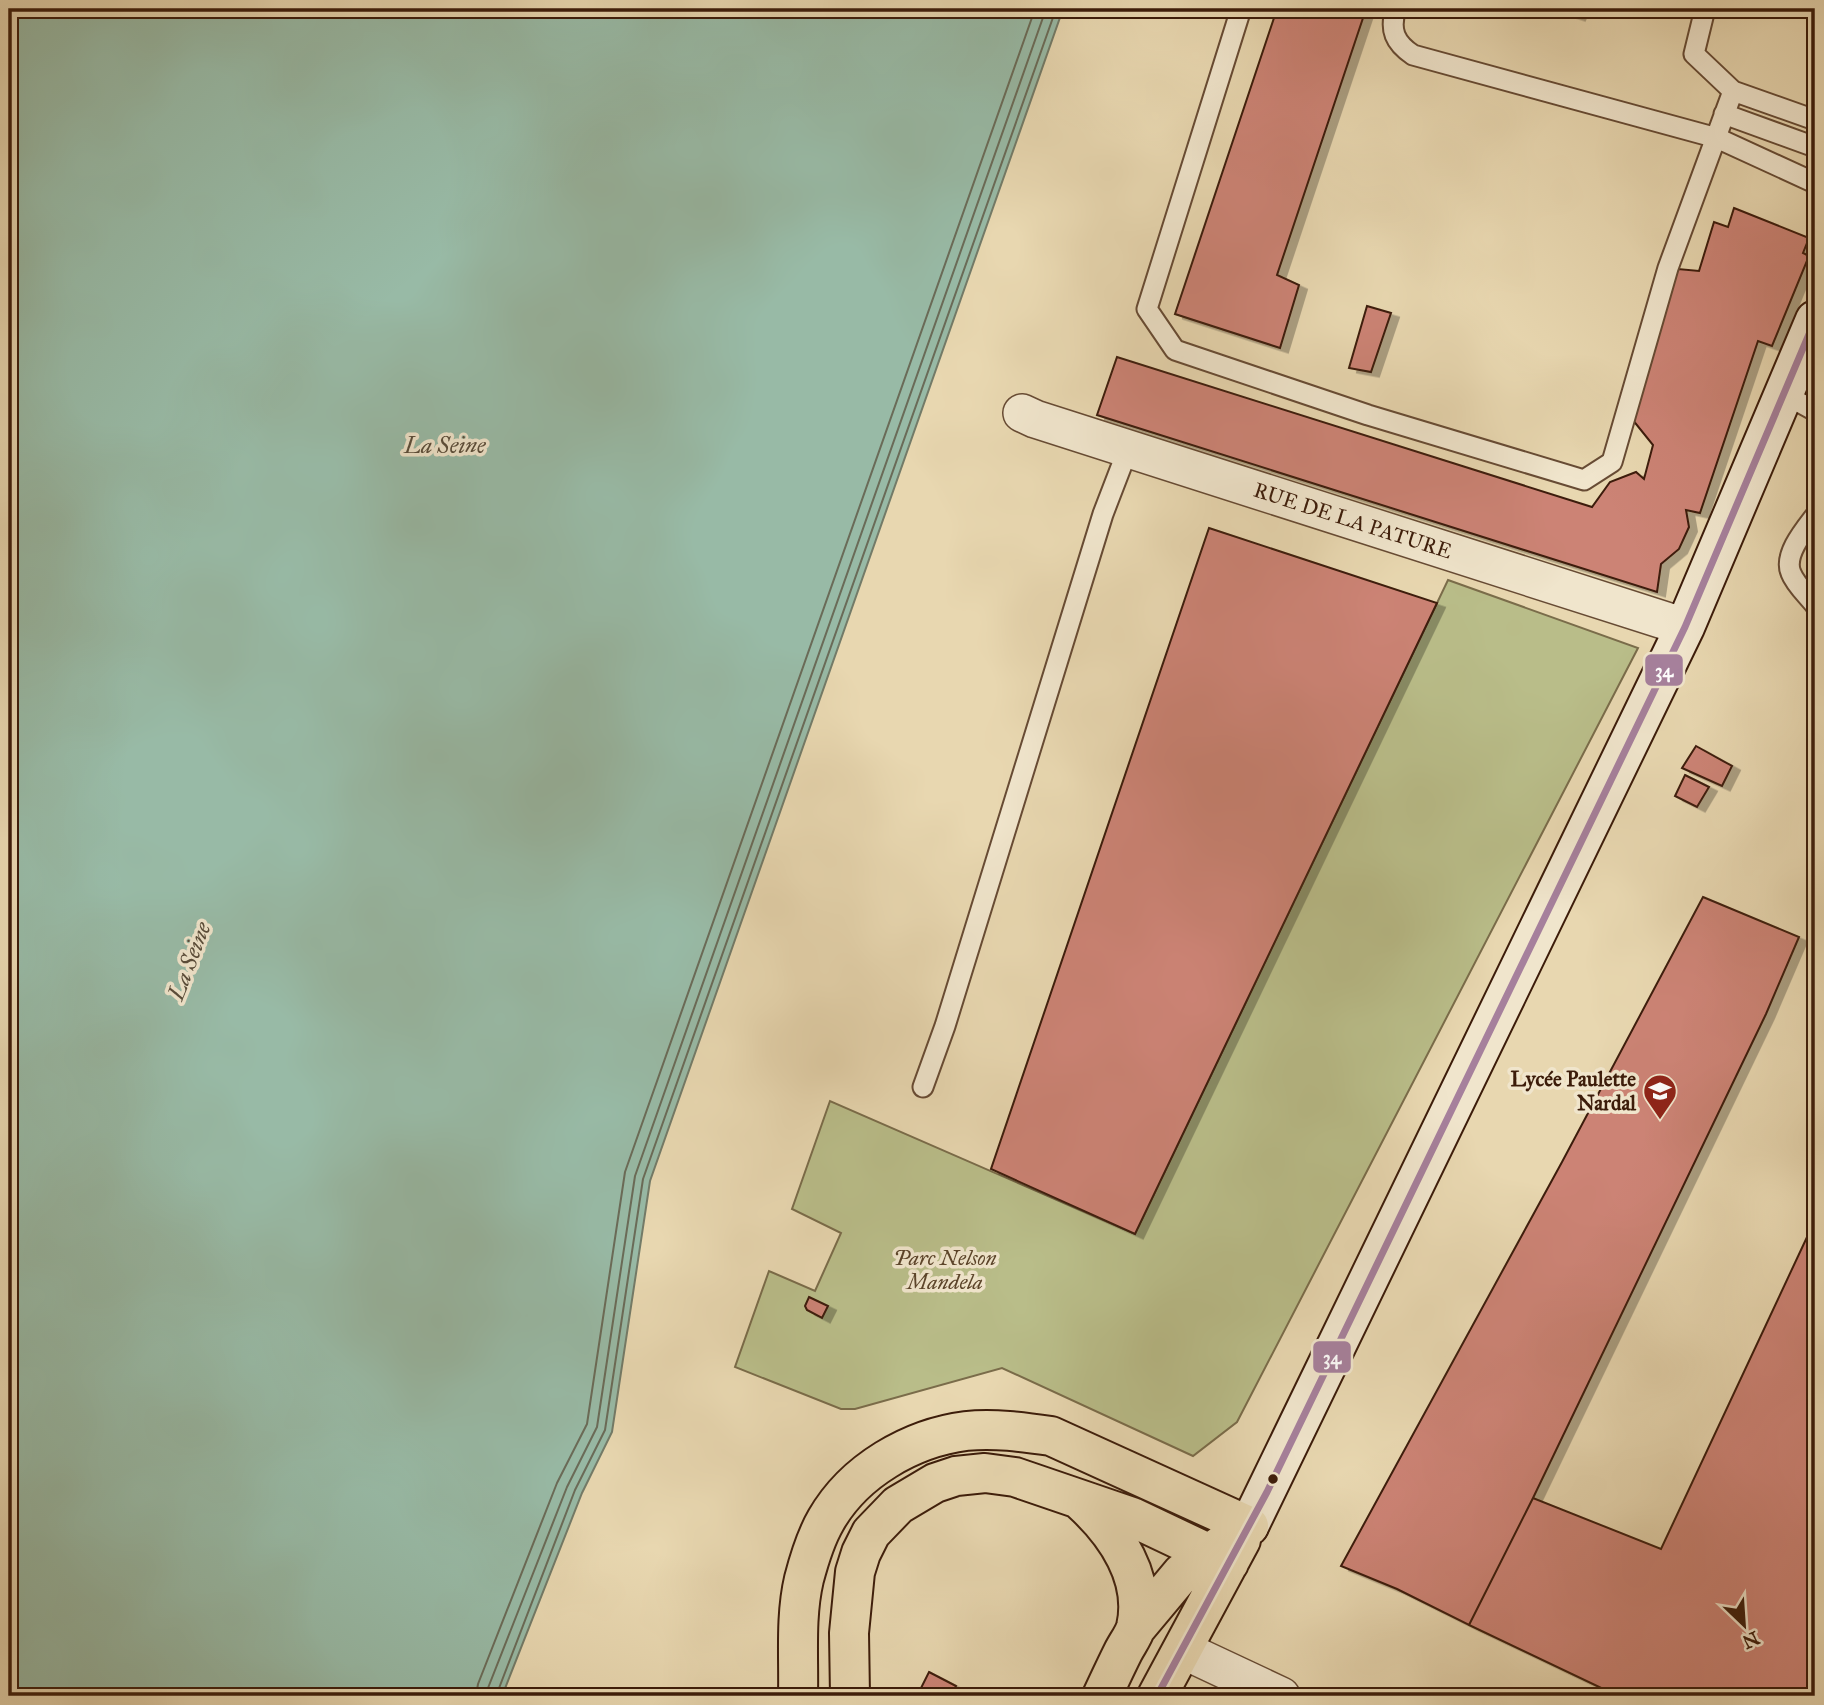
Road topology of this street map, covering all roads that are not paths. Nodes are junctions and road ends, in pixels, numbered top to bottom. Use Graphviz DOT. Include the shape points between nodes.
graph roads {
  1 [pos="1241,9"];
  2 [pos="1396,9"];
  3 [pos="1705,9"];
  4 [pos="1733,90"];
  5 [pos="1724,114"];
  6 [pos="1815,120"];
  7 [pos="1717,138"];
  8 [pos="1815,147"];
  9 [pos="1815,183"];
  10 [pos="1815,320"];
  11 [pos="1800,402"];
  12 [pos="1022,413"];
  13 [pos="1128,449"];
  14 [pos="1815,516"];
  15 [pos="1815,605"];
  16 [pos="1685,627"];
  17 [pos="923,1087"];
  18 [pos="1080,1500"];
  19 [pos="1249,1526"];
  20 [pos="1219,1558"];
  21 [pos="1144,1617"];
  22 [pos="1183,1650"];
  23 [pos="798,1696"];
  24 [pos="850,1696"];
  25 [pos="1102,1696"];
  26 [pos="1157,1696"];
  27 [pos="1281,1696"];
  1 -- 7 [label="lane" via="1147,309 1175,350 1584,480 1612,462 1668,268"];
  2 -- 7 [label="lane" via="1394,36 1413,55"];
  3 -- 4 [label="lane" via="1694,54"];
  4 -- 5 [label="lane"];
  4 -- 6 [label="lane"];
  5 -- 7 [label="lane"];
  5 -- 8 [label="lane"];
  7 -- 9 [label="lane"];
  10 -- 11 [label="street"];
  11 -- 16 [label="street"];
  12 -- 13 [label="street, RUE DE LA PATURE"];
  13 -- 16 [label="street, RUE DE LA PATURE"];
  13 -- 17 [label="lane" via="1102,514"];
  14 -- 15 [label="lane" via="1789,563 1791,573"];
  16 -- 19 [label="street"];
  18 -- 20 [label="main road" via="1132,1517"];
  18 -- 21 [label="main road" via="1102,1520 1128,1560"];
  18 -- 24 [label="main road" via="1040,1484 985,1473 935,1483 898,1505 871,1533 855,1572 849,1633"];
  19 -- 20 [label="main road"];
  19 -- 23 [label="main road" via="1051,1436 966,1431 916,1443 857,1483 826,1520 803,1580"];
  20 -- 21 [label="main road" via="1182,1573"];
  20 -- 22 [label="main road"];
  21 -- 22 [label="main road"];
  21 -- 25 [label="main road"];
  22 -- 26 [label="main road"];
  22 -- 27 [label="street"];
}
